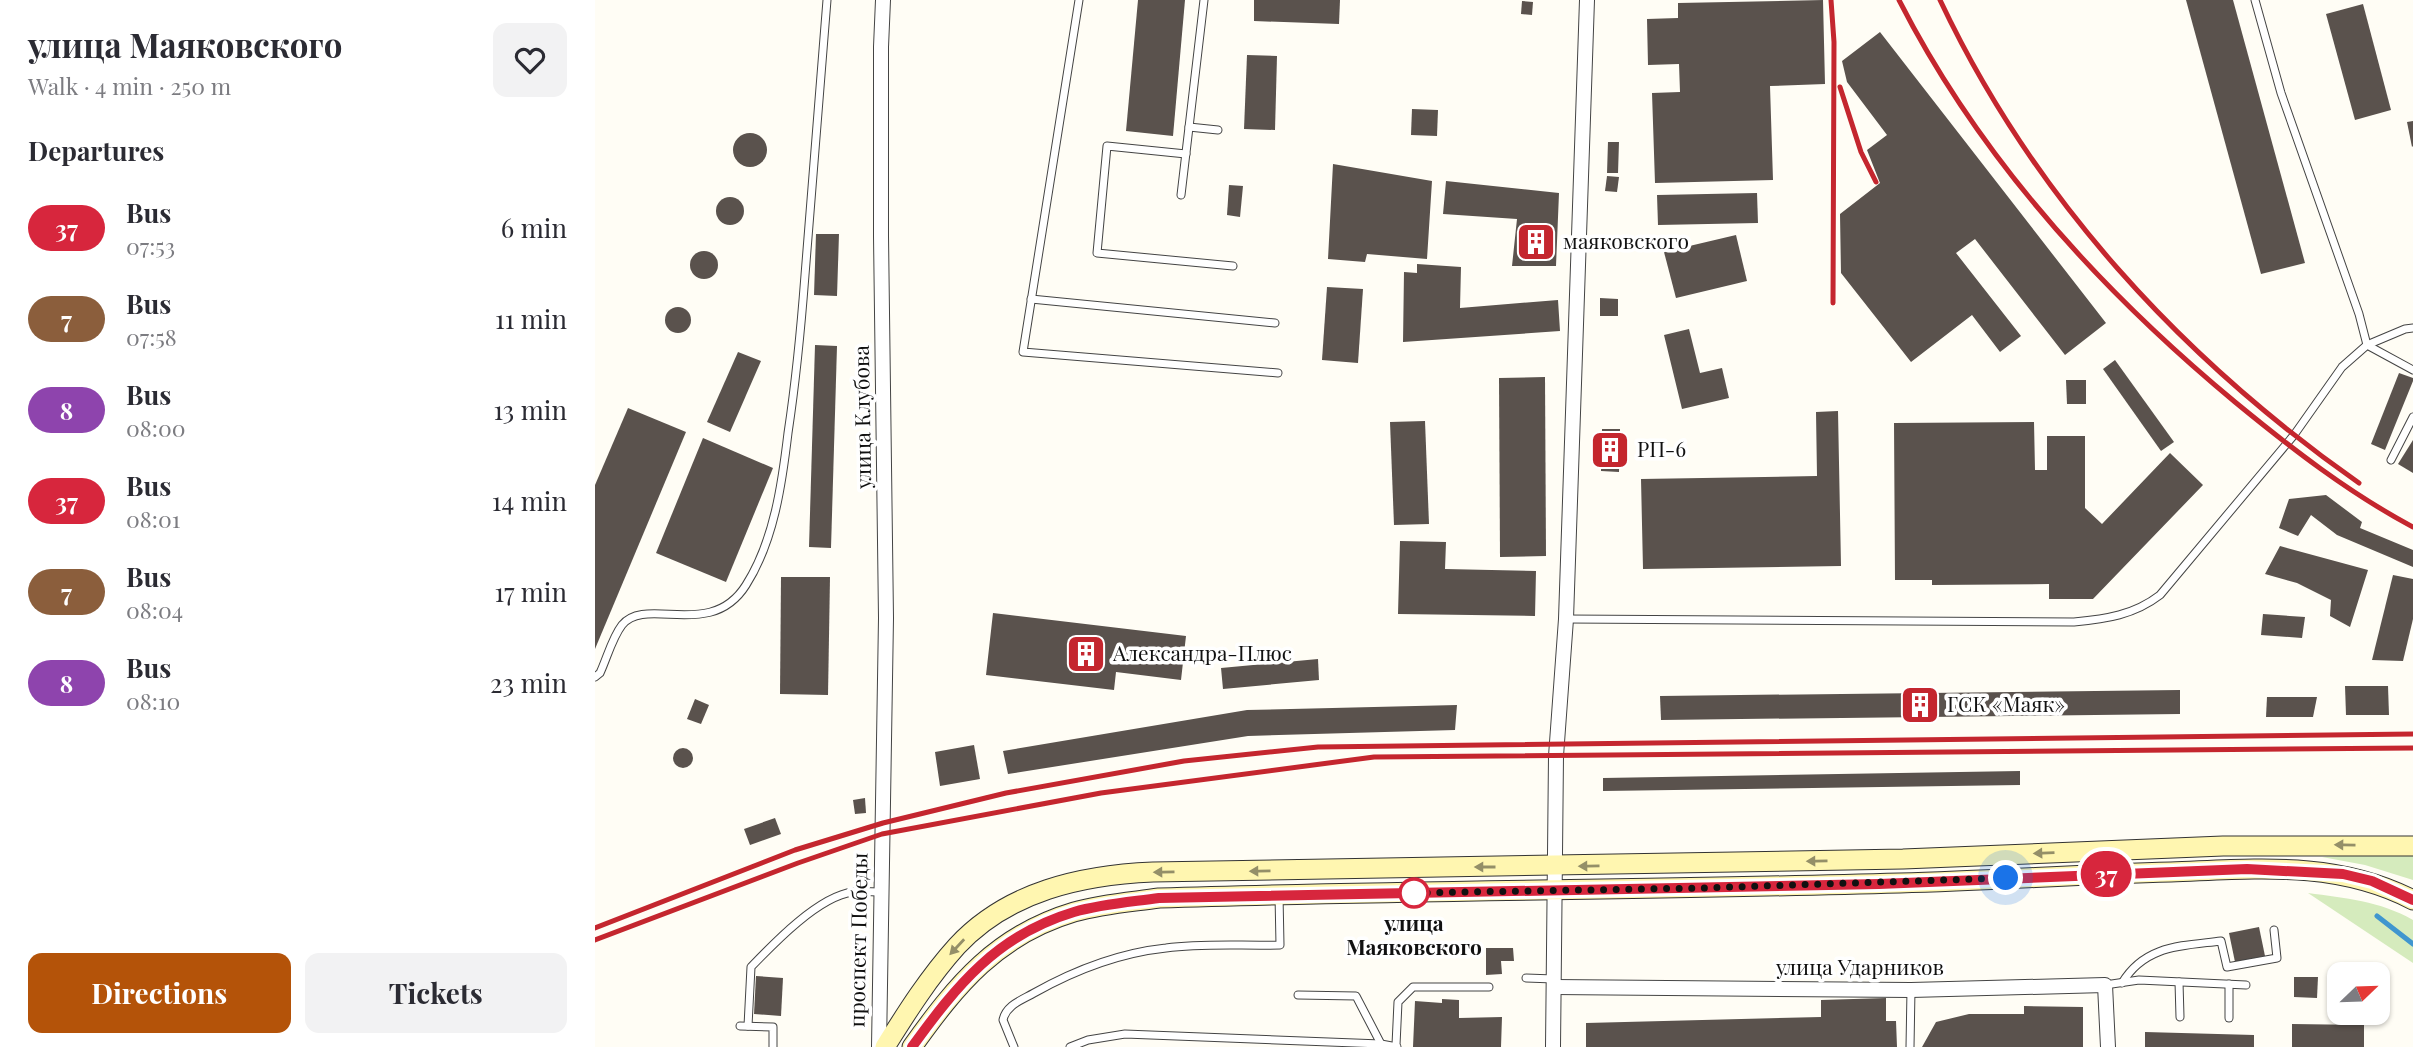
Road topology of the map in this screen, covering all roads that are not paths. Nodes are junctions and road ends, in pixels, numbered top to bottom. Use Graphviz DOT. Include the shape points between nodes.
graph roads {
  1 [pos="827,0"];
  2 [pos="883,0"];
  3 [pos="1079,0"];
  4 [pos="1204,0"];
  5 [pos="1587,0"];
  6 [pos="2255,0"];
  7 [pos="1189,127"];
  8 [pos="1218,130"];
  9 [pos="1186,154"];
  10 [pos="1181,195"];
  11 [pos="1233,266"];
  12 [pos="1031,299"];
  13 [pos="1275,323"];
  14 [pos="2413,328"];
  15 [pos="2367,345"];
  16 [pos="2413,370"];
  17 [pos="1278,373"];
  18 [pos="2413,417"];
  19 [pos="2391,460"];
  20 [pos="1566,620"];
  21 [pos="595,677"];
  22 [pos="882,834"];
  23 [pos="2413,846"];
  24 [pos="1553,867"];
  25 [pos="1553,891"];
  26 [pos="881,892"];
  27 [pos="1279,895"];
  28 [pos="2413,900"];
  29 [pos="2274,930"];
  30 [pos="1526,978"];
  31 [pos="2179,982"];
  32 [pos="1554,983"];
  33 [pos="2122,983"];
  34 [pos="2229,984"];
  35 [pos="2105,985"];
  36 [pos="2246,985"];
  37 [pos="1489,987"];
  38 [pos="1911,990"];
  39 [pos="1299,995"];
  40 [pos="2179,1017"];
  41 [pos="2229,1018"];
  42 [pos="1381,1044"];
  43 [pos="1396,1046"];
  44 [pos="773,1047"];
  45 [pos="879,1047"];
  46 [pos="885,1047"];
  47 [pos="912,1047"];
  48 [pos="1014,1047"];
  49 [pos="1070,1047"];
  50 [pos="1553,1047"];
  51 [pos="1910,1047"];
  52 [pos="2108,1047"];
  1 -- 21 [label="lane" via="798,367 781,485 763,551 746,586 730,604 708,614 646,614 623,624"];
  2 -- 22 [label="street, улица Клубова" via="886,618"];
  3 -- 12 [label="lane"];
  4 -- 7 [label="lane"];
  5 -- 20 [label="street"];
  6 -- 15 [label="lane" via="2281,93"];
  7 -- 8 [label="lane"];
  7 -- 9 [label="lane"];
  9 -- 10 [label="lane"];
  9 -- 11 [label="lane" via="1107,146 1097,253"];
  12 -- 13 [label="lane"];
  12 -- 17 [label="lane" via="1023,352"];
  14 -- 15 [label="lane"];
  15 -- 16 [label="lane"];
  15 -- 20 [label="lane" via="2342,367 2294,435 2160,595 2127,614 2074,622"];
  18 -- 19 [label="lane"];
  20 -- 24 [label="street"];
  22 -- 26 [label="street, проспект Победы"];
  23 -- 24 [label="main road, one-way" via="2223,846"];
  24 -- 25 [label="street"];
  24 -- 46 [label="main road, one-way" via="1153,872 1101,875 1059,885 1001,911 959,944"];
  25 -- 27 [label="main road"];
  25 -- 28 [label="main road" via="2247,869 2343,874 2372,881"];
  25 -- 32 [label="street"];
  26 -- 44 [label="lane" via="852,892 831,900 773,944 751,967 744,1026 773,1027"];
  26 -- 45 [label="street, проспект Победы"];
  27 -- 47 [label="main road" via="1159,898 1109,904 1050,921 1010,942 970,973"];
  27 -- 48 [label="lane" via="1280,945 1168,947 1088,967 1008,1008 1003,1020"];
  29 -- 33 [label="lane" via="2277,958 2227,967 2221,941 2159,950 2129,971"];
  30 -- 32 [label="lane"];
  31 -- 33 [label="lane"];
  31 -- 34 [label="lane"];
  31 -- 40 [label="lane"];
  32 -- 38 [label="street, улица Ударников"];
  32 -- 50 [label="street"];
  33 -- 35 [label="lane"];
  34 -- 36 [label="lane"];
  34 -- 41 [label="lane"];
  35 -- 38 [label="street, улица Ударников"];
  35 -- 52 [label="street"];
  37 -- 43 [label="lane" via="1413,987 1398,1002"];
  38 -- 51 [label="lane"];
  39 -- 42 [label="lane" via="1356,996"];
  42 -- 43 [label="lane"];
  42 -- 49 [label="lane" via="1125,1034"];
}
